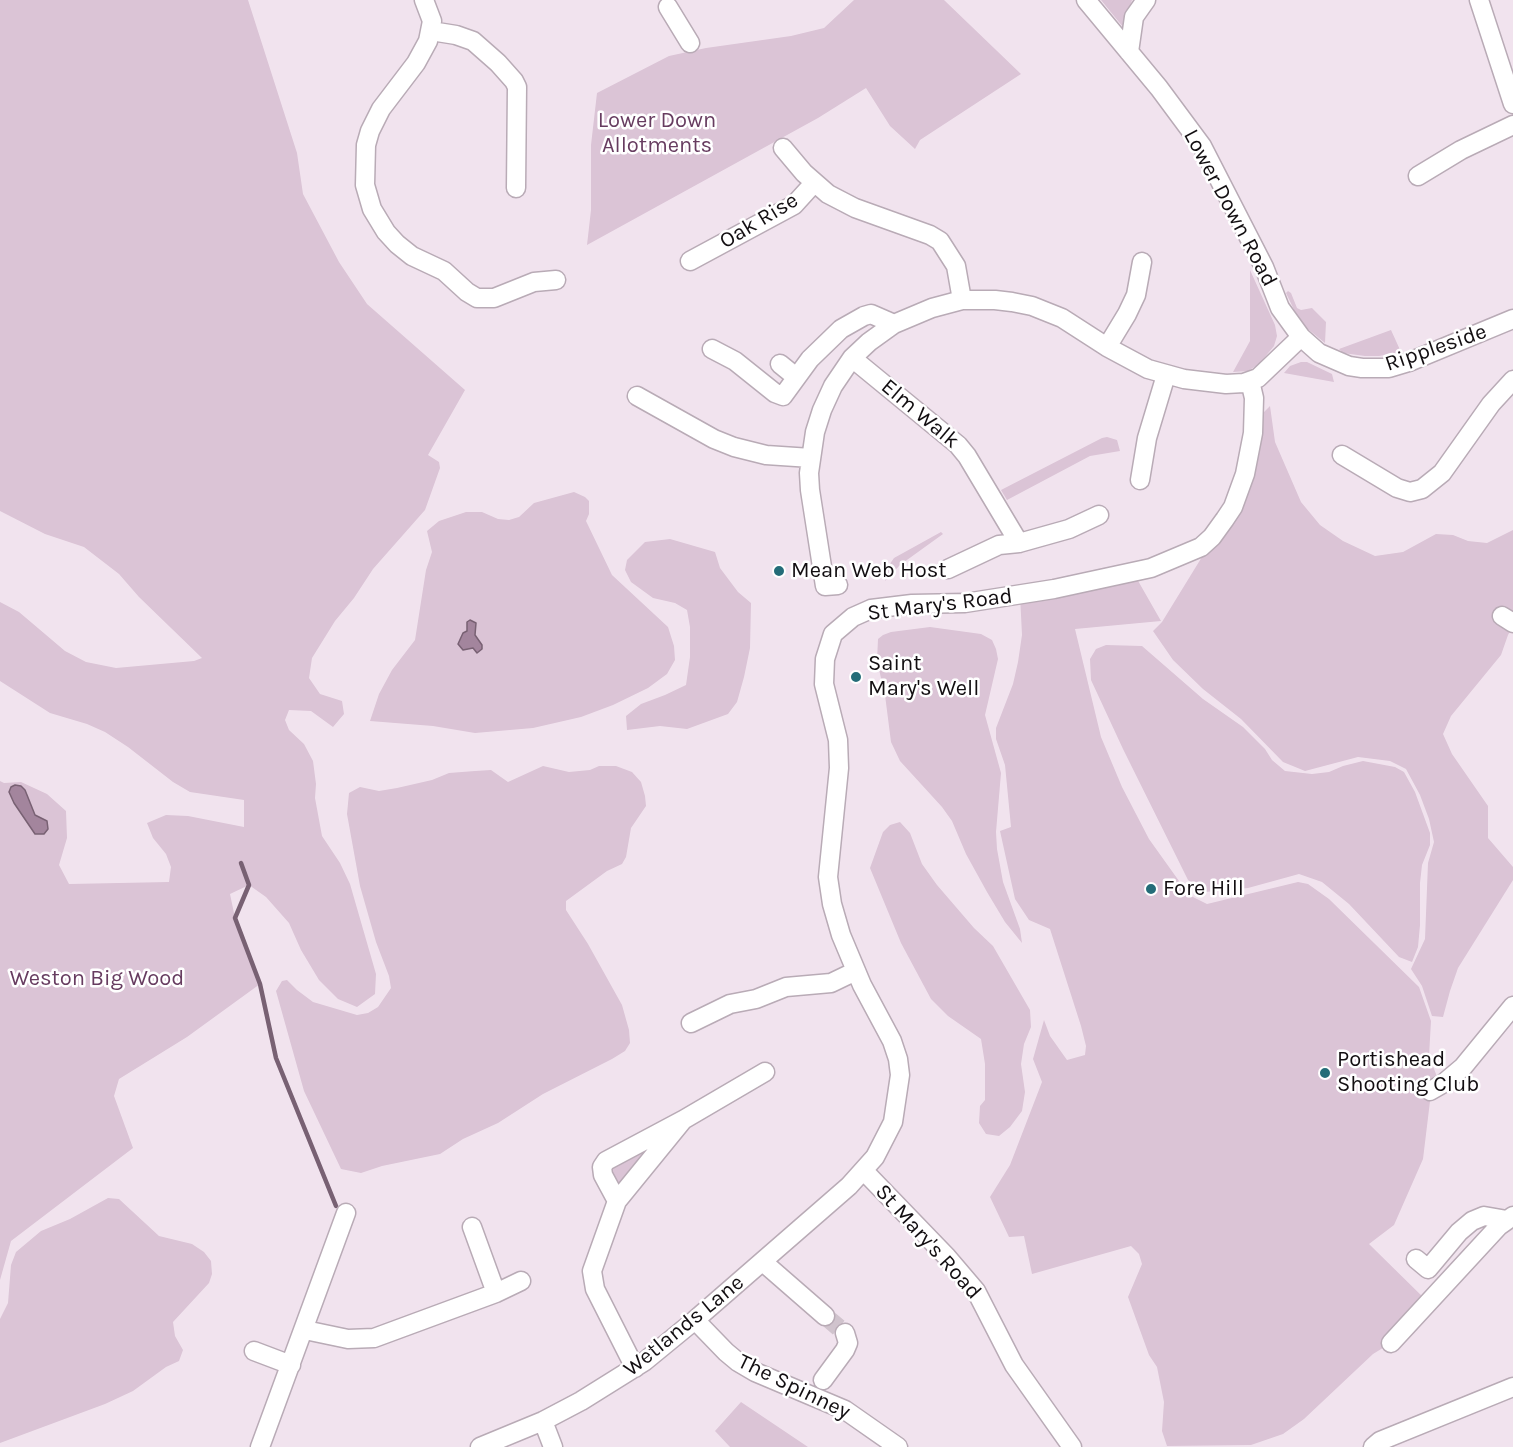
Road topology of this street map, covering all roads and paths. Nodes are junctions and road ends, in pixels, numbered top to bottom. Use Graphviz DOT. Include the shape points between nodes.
graph roads {
  1 [pos="424,0"];
  2 [pos="1086,0"];
  3 [pos="1146,0"];
  4 [pos="1479,0"];
  5 [pos="668,2"];
  6 [pos="431,31"];
  7 [pos="690,43"];
  8 [pos="1128,52"];
  9 [pos="1513,104"];
  10 [pos="1513,125"];
  11 [pos="783,148"];
  12 [pos="1418,176"];
  13 [pos="512,180"];
  14 [pos="814,183"];
  15 [pos="699,261"];
  16 [pos="1143,272"];
  17 [pos="548,278"];
  18 [pos="962,300"];
  19 [pos="894,324"];
  20 [pos="1511,325"];
  21 [pos="1301,337"];
  22 [pos="1107,347"];
  23 [pos="712,349"];
  24 [pos="852,358"];
  25 [pos="780,364"];
  26 [pos="1166,375"];
  27 [pos="796,377"];
  28 [pos="1513,380"];
  29 [pos="1250,381"];
  30 [pos="648,397"];
  31 [pos="1354,457"];
  32 [pos="811,458"];
  33 [pos="1148,471"];
  34 [pos="1099,515"];
  35 [pos="1019,543"];
  36 [pos="948,568"];
  37 [pos="838,585"];
  38 [pos="854,968"];
  39 [pos="1513,1006"];
  40 [pos="691,1023"];
  41 [pos="765,1072"];
  42 [pos="1430,1091"];
  43 [pos="683,1120"];
  44 [pos="864,1171"];
  45 [pos="617,1201"];
  46 [pos="346,1213"];
  47 [pos="1510,1218"];
  48 [pos="472,1227"];
  49 [pos="1416,1259"];
  50 [pos="763,1262"];
  51 [pos="521,1281"];
  52 [pos="496,1293"];
  53 [pos="825,1316"];
  54 [pos="695,1320"];
  55 [pos="305,1330"];
  56 [pos="845,1333"];
  57 [pos="1391,1343"];
  58 [pos="254,1351"];
  59 [pos="291,1365"];
  60 [pos="635,1368"];
  61 [pos="823,1380"];
  62 [pos="1513,1387"];
  63 [pos="543,1421"];
  64 [pos="260,1447"];
  65 [pos="480,1447"];
  66 [pos="553,1447"];
  67 [pos="898,1447"];
  68 [pos="1072,1447"];
  69 [pos="1373,1447"];
  1 -- 6 [label="street"];
  2 -- 8 [label="street, Lower Down Road"];
  3 -- 8 [label="street" via="1134,17"];
  4 -- 9 [label="street"];
  5 -- 7 [label="street"];
  6 -- 13 [label="street" via="473,41 526,84"];
  6 -- 17 [label="street" via="423,52 373,123 366,145 364,174 370,204 389,237 412,256 437,257 447,273 480,298 494,298"];
  8 -- 21 [label="street, Lower Down Road" via="1202,146 1280,308"];
  10 -- 12 [label="street"];
  11 -- 14 [label="street"];
  14 -- 15 [label="street, Oak Rise" via="794,205"];
  14 -- 18 [label="street" via="855,208 938,239 956,266"];
  16 -- 22 [label="street" via="1132,304"];
  18 -- 19 [label="street"];
  18 -- 22 [label="street" via="1032,306 1070,323"];
  19 -- 24 [label="street"];
  19 -- 27 [label="street" via="876,315 864,316 836,333"];
  20 -- 21 [label="street, Rippleside" via="1384,369 1342,364 1319,353"];
  21 -- 29 [label="street" via="1261,376"];
  22 -- 26 [label="street"];
  23 -- 27 [label="street" via="783,396"];
  24 -- 32 [label="street" via="822,410"];
  24 -- 35 [label="street, Elm Walk" via="958,445 967,456 973,481"];
  25 -- 27 [label="street"];
  26 -- 29 [label="street" via="1226,384"];
  26 -- 33 [label="street" via="1151,424"];
  28 -- 31 [label="street" via="1442,473 1424,488 1402,490"];
  29 -- 38 [label="street, St Mary's Road" via="1254,398 1253,433 1245,474 1233,507 1201,547 1151,568 1054,589 965,603 871,609 853,617 833,634 825,658 824,684 838,740 839,768 828,877 832,904"];
  30 -- 32 [label="street" via="714,439 734,447 766,455"];
  32 -- 37 [label="street" via="810,490 825,586"];
  34 -- 35 [label="street" via="1069,529"];
  35 -- 36 [label="street" via="999,545"];
  38 -- 40 [label="street" via="831,983 786,987 730,1004"];
  38 -- 44 [label="street, St Mary's Road" via="892,1041 900,1075 893,1122"];
  39 -- 42 [label="street" via="1463,1067"];
  41 -- 43 [label="street"];
  43 -- 45 [label="street"];
  43 -- 45 [label="street" via="604,1162 603,1175"];
  44 -- 50 [label="street, Wetlands Lane"];
  44 -- 68 [label="street, St Mary's Road" via="976,1291 1014,1365"];
  45 -- 60 [label="street" via="592,1279"];
  46 -- 55 [label="street" via="330,1232"];
  47 -- 49 [label="street" via="1484,1216 1472,1221 1428,1269"];
  47 -- 57 [label="street"];
  48 -- 52 [label="street"];
  50 -- 53 [label="street"];
  50 -- 54 [label="street, Wetlands Lane"];
  51 -- 52 [label="street"];
  52 -- 55 [label="street" via="374,1338 348,1339"];
  54 -- 60 [label="street, Wetlands Lane"];
  54 -- 67 [label="street, The Spinney" via="738,1362 848,1411"];
  55 -- 59 [label="street"];
  56 -- 61 [label="street" via="845,1350"];
  58 -- 59 [label="street"];
  59 -- 64 [label="street"];
  60 -- 63 [label="street, Wetlands Lane"];
  62 -- 69 [label="street"];
  63 -- 65 [label="street, Wetlands Lane"];
  63 -- 66 [label="street"];
}
